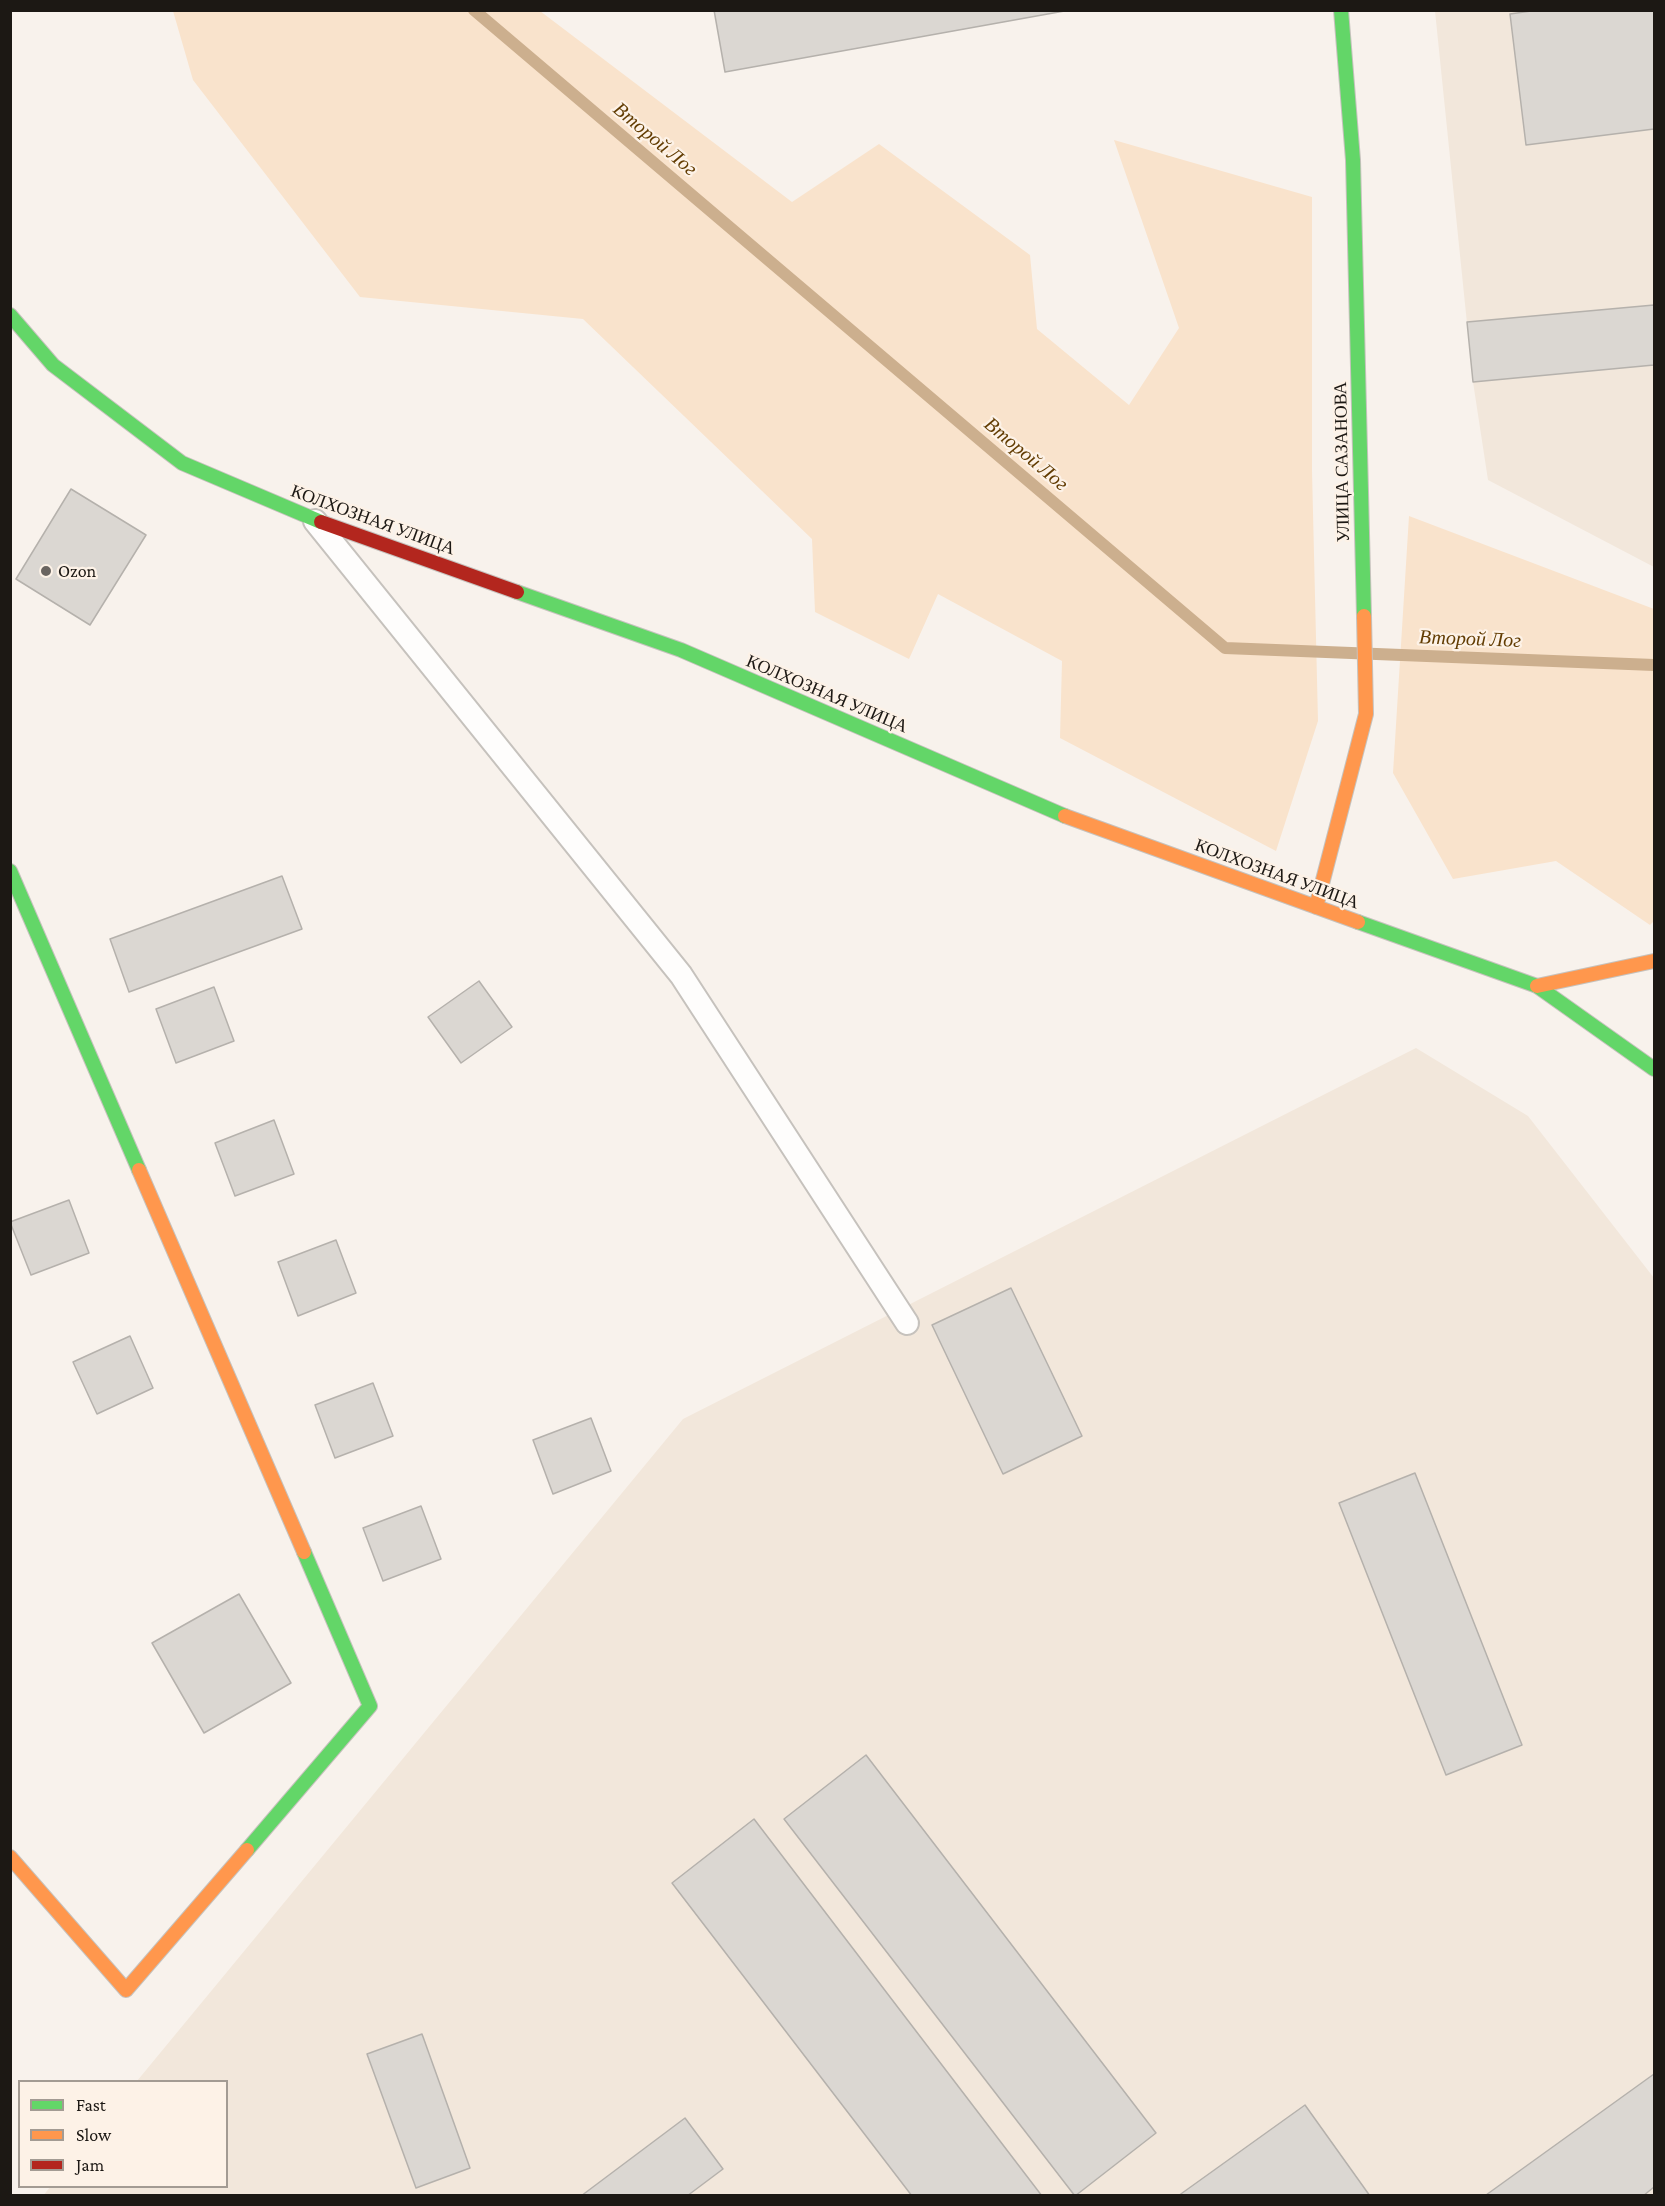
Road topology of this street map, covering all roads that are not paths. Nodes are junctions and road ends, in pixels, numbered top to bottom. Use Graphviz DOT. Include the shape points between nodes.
graph roads {
  1 [pos="1341,10"];
  2 [pos="10,315"];
  3 [pos="314,520"];
  4 [pos="10,871"];
  5 [pos="1316,907"];
  6 [pos="1654,961"];
  7 [pos="1537,986"];
  8 [pos="1654,1069"];
  9 [pos="908,1323"];
  10 [pos="10,1857"];
  1 -- 5 [label="street, УЛИЦА САЗАНОВА" via="1353,160 1366,714"];
  2 -- 3 [label="street, КОЛХОЗНАЯ УЛИЦА" via="53,365 182,463"];
  3 -- 5 [label="street, КОЛХОЗНАЯ УЛИЦА" via="681,650 1082,823"];
  3 -- 9 [label="lane" via="681,975"];
  4 -- 10 [label="street" via="369,1706 126,1990"];
  5 -- 7 [label="street, КОЛХОЗНАЯ УЛИЦА"];
  6 -- 7 [label="street"];
  7 -- 8 [label="street, КОЛХОЗНАЯ УЛИЦА"];
}
